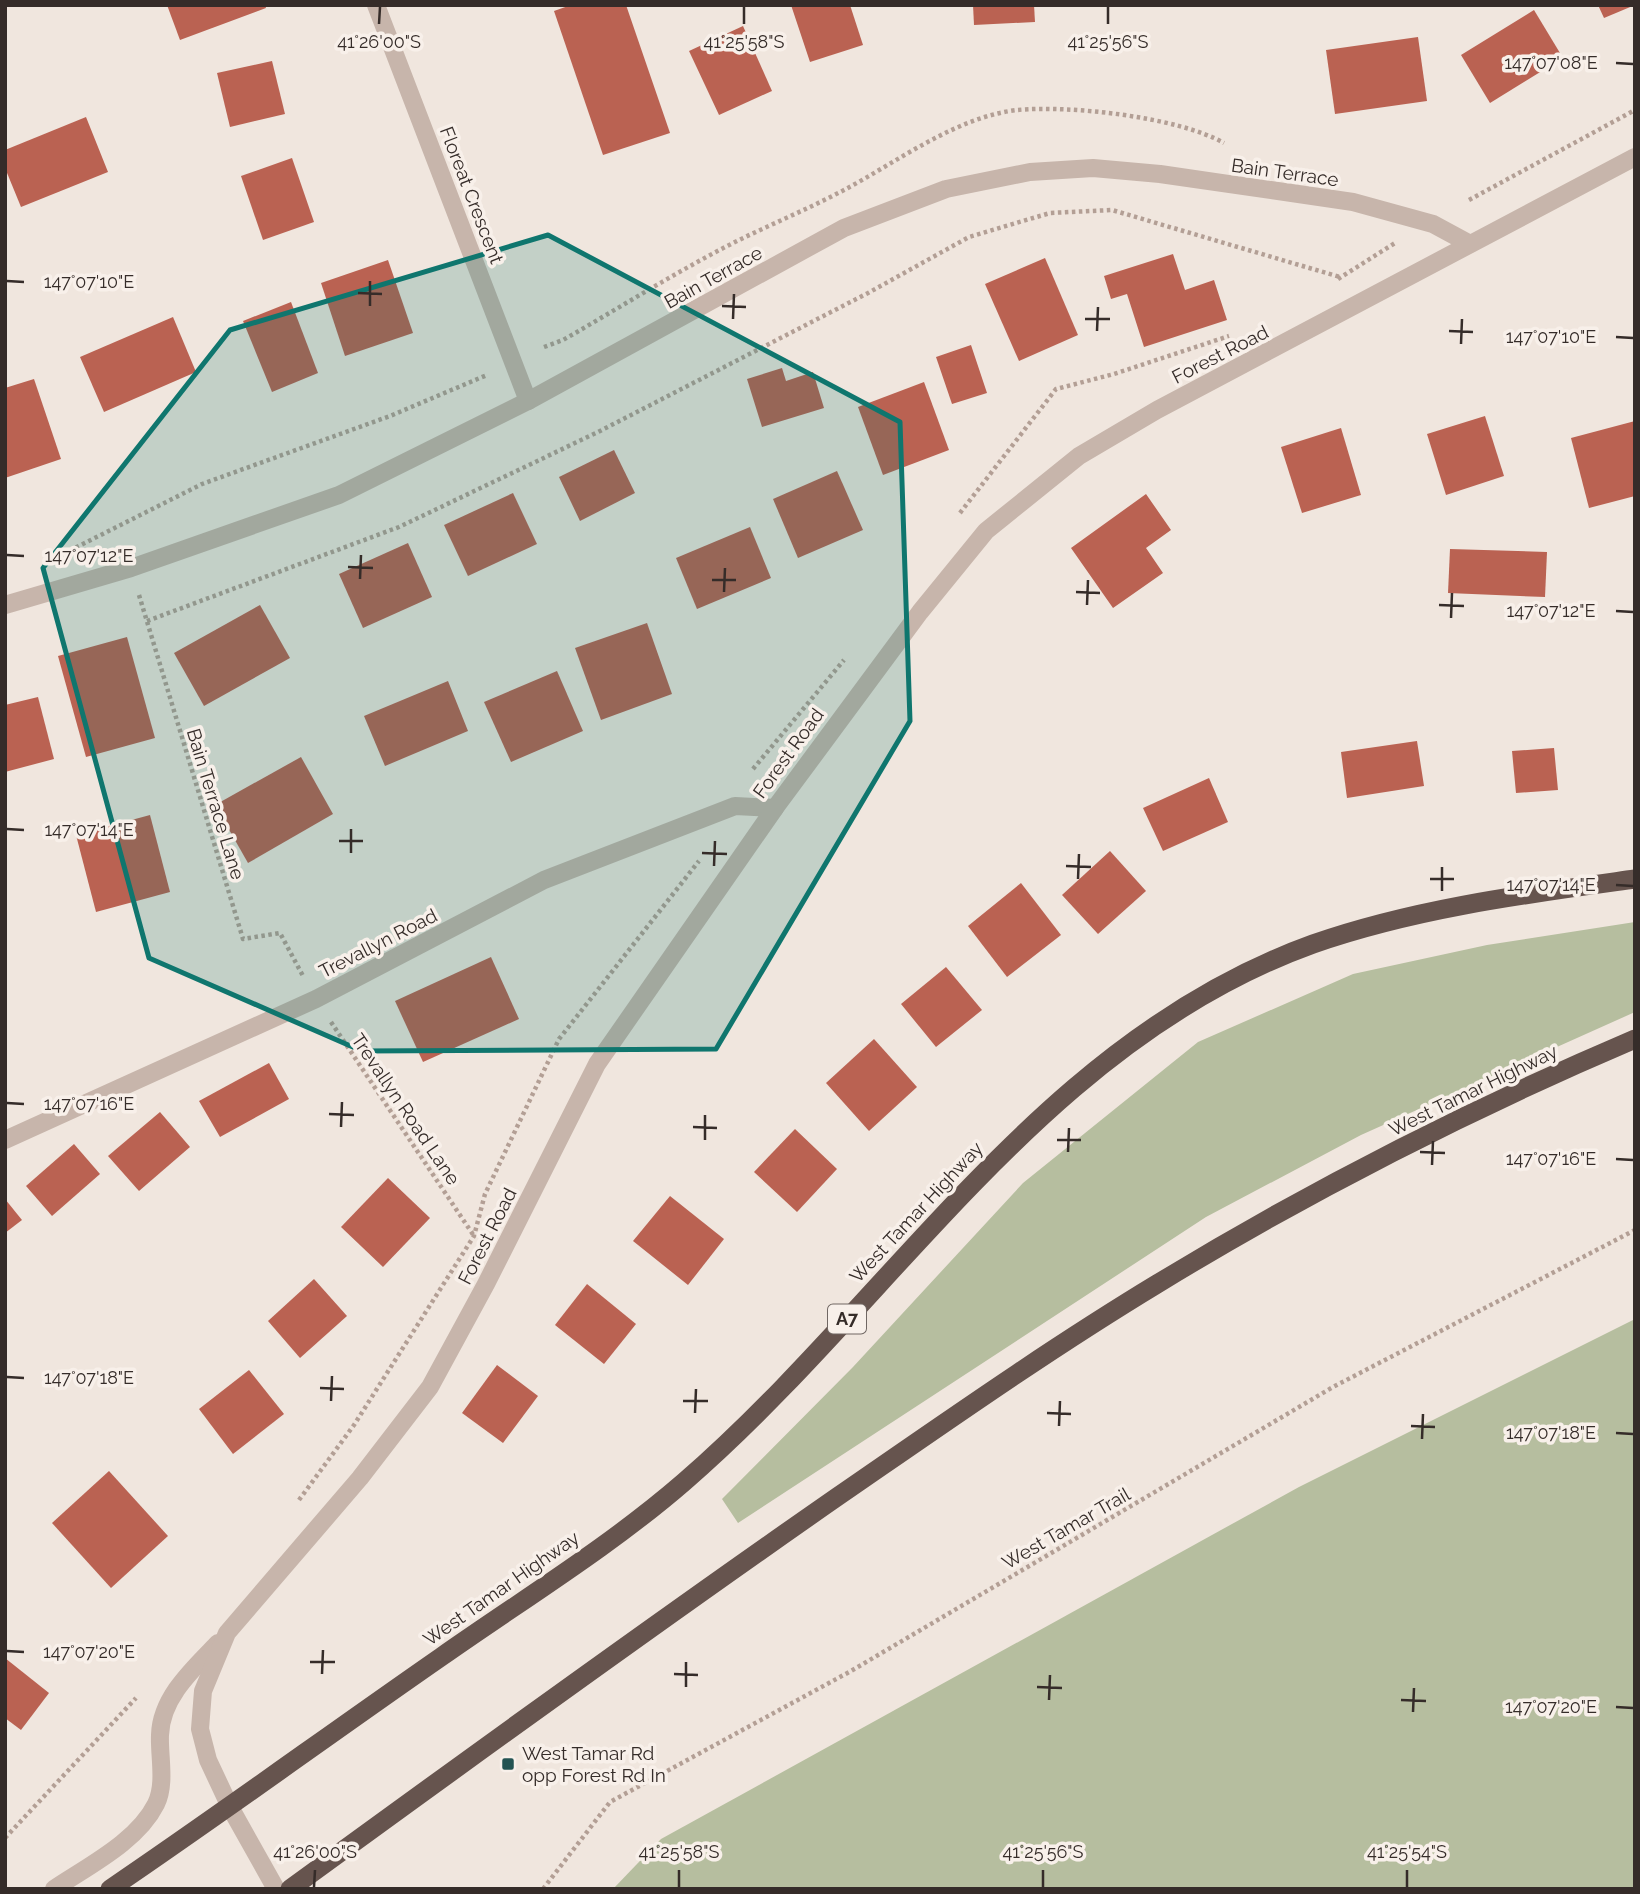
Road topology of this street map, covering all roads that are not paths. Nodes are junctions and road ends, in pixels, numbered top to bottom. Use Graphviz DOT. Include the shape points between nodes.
graph roads {
  1 [pos="376,5"];
  2 [pos="1635,157"];
  3 [pos="1470,244"];
  4 [pos="528,401"];
  5 [pos="5,605"];
  6 [pos="775,808"];
  7 [pos="1635,879"];
  8 [pos="1635,1039"];
  9 [pos="5,1140"];
  10 [pos="227,1633"];
  11 [pos="230,1807"];
  12 [pos="54,1889"];
  13 [pos="110,1889"];
  14 [pos="276,1889"];
  15 [pos="290,1889"];
  1 -- 4 [label="street, Floreat Crescent"];
  2 -- 3 [label="street, Forest Road"];
  3 -- 4 [label="street, Bain Terrace" via="1433,224 1353,202 1093,168 1030,172 946,189 845,228"];
  3 -- 6 [label="street, Forest Road" via="1157,410 1079,456 1035,489 986,531 936,592"];
  4 -- 5 [label="street, Bain Terrace" via="339,495 131,568"];
  6 -- 9 [label="street, Trevallyn Road" via="735,806 544,880 316,999"];
  6 -- 10 [label="street, Forest Road" via="597,1064 430,1387 360,1478"];
  7 -- 11 [label="highway, West Tamar Highway / A7" via="1458,907 1312,945 1217,988 1138,1035 1031,1123 761,1410 683,1483 585,1558"];
  8 -- 15 [label="highway, West Tamar Highway" via="1356,1173 1158,1283 995,1388 685,1603"];
  10 -- 11 [label="street, Forest Road" via="203,1691 200,1729"];
  10 -- 12 [label="street, Forest Road" via="176,1687 159,1732 157,1803 137,1829"];
  11 -- 13 [label="highway, West Tamar Highway / A7"];
  11 -- 14 [label="street, Forest Road"];
}
